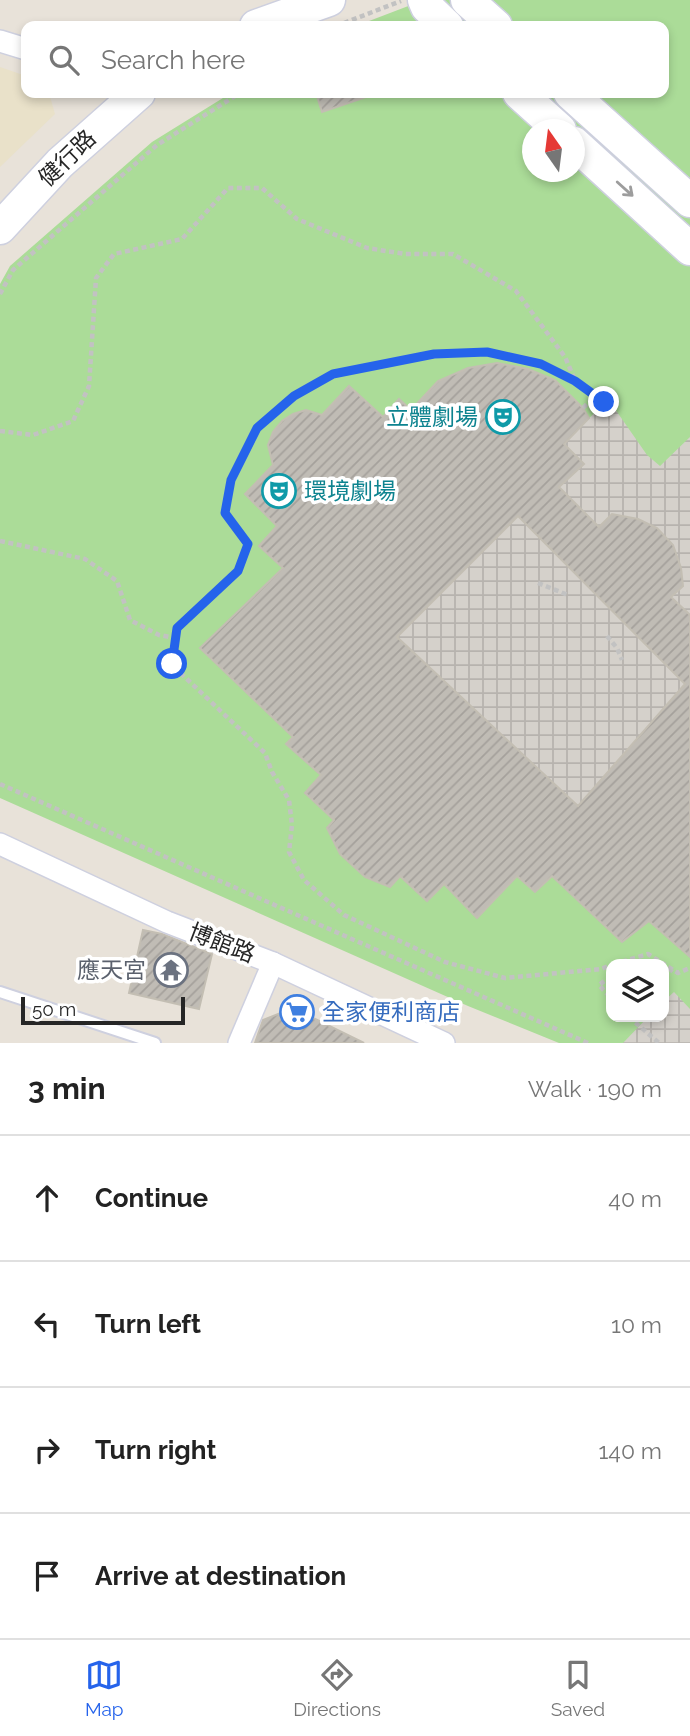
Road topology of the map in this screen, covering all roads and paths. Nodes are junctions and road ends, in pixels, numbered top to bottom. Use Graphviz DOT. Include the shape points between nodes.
graph roads {
  1 [pos="329,0"];
  2 [pos="467,0"];
  3 [pos="411,1"];
  4 [pos="270,21"];
  5 [pos="351,21"];
  6 [pos="442,21"];
  7 [pos="490,21"];
  8 [pos="0,41"];
  9 [pos="21,47"];
  10 [pos="132,98"];
  11 [pos="232,98"];
  12 [pos="525,98"];
  13 [pos="576,98"];
  14 [pos="548,119"];
  15 [pos="585,152"];
  16 [pos="690,201"];
  17 [pos="0,228"];
  18 [pos="690,248"];
  19 [pos="0,295"];
  20 [pos="575,381"];
  21 [pos="596,395"];
  22 [pos="604,402"];
  23 [pos="583,408"];
  24 [pos="0,431"];
  25 [pos="0,541"];
  26 [pos="538,583"];
  27 [pos="568,595"];
  28 [pos="607,636"];
  29 [pos="176,638"];
  30 [pos="622,660"];
  31 [pos="0,784"];
  32 [pos="0,844"];
  33 [pos="632,959"];
  34 [pos="656,959"];
  35 [pos="273,962"];
  36 [pos="606,967"];
  37 [pos="669,967"];
  38 [pos="690,968"];
  39 [pos="672,969"];
  40 [pos="669,972"];
  41 [pos="606,980"];
  42 [pos="0,992"];
  43 [pos="606,993"];
  44 [pos="635,1022"];
  45 [pos="155,1043"];
  46 [pos="239,1043"];
  47 [pos="444,1043"];
  48 [pos="588,1043"];
  49 [pos="659,1043"];
  1 -- 4 [label="street"];
  2 -- 7 [label="street"];
  3 -- 5 [label="path"];
  3 -- 6 [label="street" via="427,7"];
  8 -- 9 [label="street"];
  10 -- 17 [label="street, 健行路" via="60,163"];
  11 -- 19 [label="path" via="156,145 13,270"];
  12 -- 14 [label="street"];
  13 -- 16 [label="street"];
  15 -- 18 [label="street, one-way"];
  20 -- 21 [label="path"];
  20 -- 24 [label="path" via="565,357 516,290 453,254 367,248 297,219 262,188 228,188 182,239 114,254 96,278 89,386 73,421 33,435"];
  20 -- 29 [label="path" via="541,364 487,352 434,354 333,374 294,396 257,428 231,480 225,513 248,544 238,571 177,628"];
  21 -- 22 [label="path"];
  21 -- 23 [label="path"];
  25 -- 29 [label="path" via="85,559 117,581 130,620"];
  26 -- 27 [label="path"];
  28 -- 30 [label="path"];
  29 -- 36 [label="path" via="172,664 265,753 289,800 289,852 304,880 344,915 445,962 505,978"];
  31 -- 48 [label="path"];
  32 -- 35 [label="street, 博館路" via="167,922"];
  33 -- 34 [label="path" via="648,954"];
  35 -- 46 [label="street"];
  35 -- 47 [label="street, 博館路"];
  37 -- 39 [label="path"];
  38 -- 39 [label="path" via="678,973"];
  39 -- 40 [label="path"];
  41 -- 43 [label="path" via="599,985"];
  42 -- 45 [label="lane"];
  44 -- 49 [label="path"];
}
